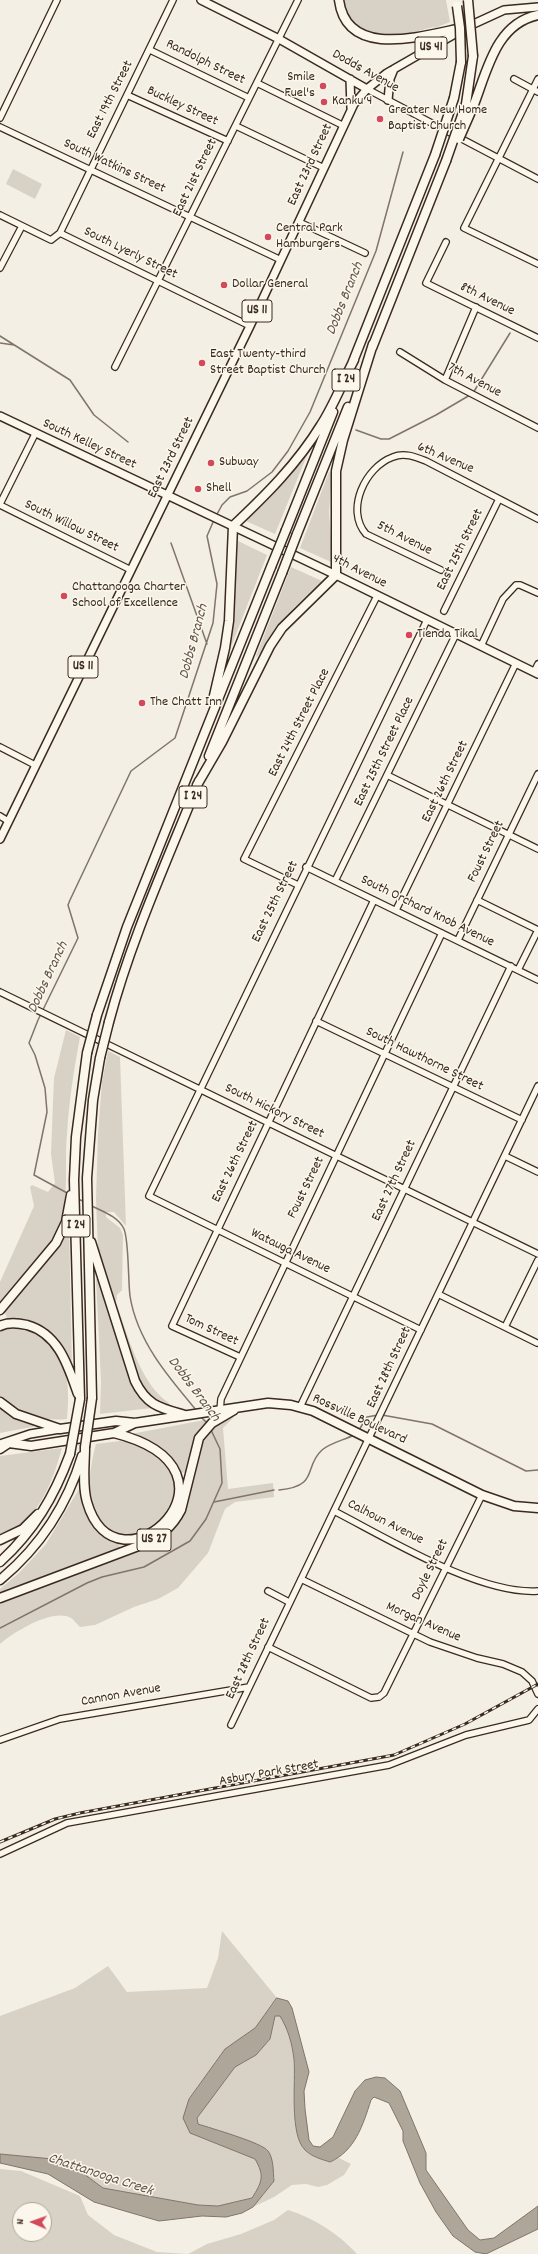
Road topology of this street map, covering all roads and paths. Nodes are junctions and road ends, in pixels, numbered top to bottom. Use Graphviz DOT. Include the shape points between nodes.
graph roads {
  1 [pos="57,0"];
  2 [pos="173,0"];
  3 [pos="201,0"];
  4 [pos="298,0"];
  5 [pos="339,0"];
  6 [pos="468,0"];
  7 [pos="456,3"];
  8 [pos="538,7"];
  9 [pos="538,16"];
  10 [pos="467,27"];
  11 [pos="279,39"];
  12 [pos="150,50"];
  13 [pos="394,69"];
  14 [pos="350,79"];
  15 [pos="514,79"];
  16 [pos="538,79"];
  17 [pos="257,83"];
  18 [pos="366,88"];
  19 [pos="535,91"];
  20 [pos="127,95"];
  21 [pos="250,98"];
  22 [pos="388,100"];
  23 [pos="469,105"];
  24 [pos="351,111"];
  25 [pos="0,118"];
  26 [pos="236,126"];
  27 [pos="344,126"];
  28 [pos="0,127"];
  29 [pos="228,141"];
  30 [pos="498,159"];
  31 [pos="90,168"];
  32 [pos="324,168"];
  33 [pos="538,179"];
  34 [pos="0,215"];
  35 [pos="190,217"];
  36 [pos="299,222"];
  37 [pos="22,226"];
  38 [pos="60,233"];
  39 [pos="446,242"];
  40 [pos="365,253"];
  41 [pos="282,260"];
  42 [pos="538,264"];
  43 [pos="0,268"];
  44 [pos="158,281"];
  45 [pos="476,307"];
  46 [pos="250,326"];
  47 [pos="538,338"];
  48 [pos="373,344"];
  49 [pos="400,352"];
  50 [pos="354,360"];
  51 [pos="116,367"];
  52 [pos="445,380"];
  53 [pos="0,416"];
  54 [pos="538,428"];
  55 [pos="35,434"];
  56 [pos="168,495"];
  57 [pos="499,499"];
  58 [pos="0,505"];
  59 [pos="538,520"];
  60 [pos="233,526"];
  61 [pos="360,526"];
  62 [pos="131,570"];
  63 [pos="440,570"];
  64 [pos="336,575"];
  65 [pos="538,593"];
  66 [pos="377,596"];
  67 [pos="444,611"];
  68 [pos="427,620"];
  69 [pos="456,634"];
  70 [pos="481,646"];
  71 [pos="516,663"];
  72 [pos="538,664"];
  73 [pos="536,673"];
  74 [pos="207,725"];
  75 [pos="0,747"];
  76 [pos="35,765"];
  77 [pos="538,774"];
  78 [pos="387,775"];
  79 [pos="197,785"];
  80 [pos="448,805"];
  81 [pos="0,816"];
  82 [pos="8,820"];
  83 [pos="509,834"];
  84 [pos="0,839"];
  85 [pos="538,849"];
  86 [pos="306,867"];
  87 [pos="336,881"];
  88 [pos="298,885"];
  89 [pos="374,900"];
  90 [pos="477,900"];
  91 [pos="396,910"];
  92 [pos="538,930"];
  93 [pos="442,933"];
  94 [pos="458,940"];
  95 [pos="511,966"];
  96 [pos="518,970"];
  97 [pos="538,980"];
  98 [pos="0,992"];
  99 [pos="316,1021"];
  100 [pos="385,1054"];
  101 [pos="452,1087"];
  102 [pos="200,1089"];
  103 [pos="537,1089"];
  104 [pos="522,1120"];
  105 [pos="268,1123"];
  106 [pos="336,1156"];
  107 [pos="505,1156"];
  108 [pos="538,1172"];
  109 [pos="74,1180"];
  110 [pos="404,1190"];
  111 [pos="149,1196"];
  112 [pos="472,1223"];
  113 [pos="88,1228"];
  114 [pos="217,1229"];
  115 [pos="538,1254"];
  116 [pos="538,1260"];
  117 [pos="284,1262"];
  118 [pos="438,1294"];
  119 [pos="353,1296"];
  120 [pos="0,1310"];
  121 [pos="0,1326"];
  122 [pos="172,1326"];
  123 [pos="505,1327"];
  124 [pos="421,1330"];
  125 [pos="537,1343"];
  126 [pos="240,1357"];
  127 [pos="80,1399"];
  128 [pos="0,1402"];
  129 [pos="300,1407"];
  130 [pos="237,1408"];
  131 [pos="220,1411"];
  132 [pos="195,1415"];
  133 [pos="135,1423"];
  134 [pos="60,1429"];
  135 [pos="114,1433"];
  136 [pos="369,1439"];
  137 [pos="9,1443"];
  138 [pos="0,1444"];
  139 [pos="85,1447"];
  140 [pos="0,1449"];
  141 [pos="482,1495"];
  142 [pos="49,1503"];
  143 [pos="538,1508"];
  144 [pos="334,1511"];
  145 [pos="0,1540"];
  146 [pos="0,1562"];
  147 [pos="445,1567"];
  148 [pos="301,1579"];
  149 [pos="0,1580"];
  150 [pos="268,1591"];
  151 [pos="538,1591"];
  152 [pos="0,1598"];
  153 [pos="289,1602"];
  154 [pos="413,1634"];
  155 [pos="268,1647"];
  156 [pos="249,1687"];
  157 [pos="538,1694"];
  158 [pos="538,1709"];
  159 [pos="231,1724"];
  160 [pos="0,1740"];
  161 [pos="0,1854"];
  1 -- 25 [label="street"];
  2 -- 12 [label="street, East 19th Street"];
  3 -- 11 [label="main road, Dodds Avenue"];
  4 -- 11 [label="street, East 21st Street"];
  5 -- 10 [label="highway" via="347,22 359,33 370,38 396,40"];
  6 -- 23 [label="highway, I 24, bridge" via="473,56"];
  7 -- 50 [label="highway, I 24, bridge" via="461,62 454,98 435,155"];
  8 -- 10 [label="main road, US 41" via="504,10"];
  9 -- 23 [label="highway" via="516,23 502,36"];
  10 -- 13 [label="main road, US 41"];
  11 -- 14 [label="main road, Dodds Avenue"];
  11 -- 17 [label="street, East 21st Street"];
  12 -- 20 [label="street, East 19th Street"];
  12 -- 21 [label="street, Randolph Street"];
  13 -- 18 [label="main road, US 41"];
  13 -- 22 [label="main road" via="388,85"];
  14 -- 18 [label="main road, Dodds Avenue"];
  14 -- 24 [label="main road"];
  15 -- 19 [label="street"];
  16 -- 19 [label="street"];
  17 -- 21 [label="street, East 21st Street"];
  17 -- 27 [label="street, Randolph Street"];
  18 -- 22 [label="street, Dodds Avenue"];
  18 -- 24 [label="main road, East 23rd Street / US 11"];
  19 -- 30 [label="street"];
  20 -- 29 [label="street, Buckley Street"];
  20 -- 31 [label="street, East 19th Street"];
  21 -- 26 [label="street, East 21st Street"];
  22 -- 30 [label="street, Dodds Avenue"];
  23 -- 48 [label="highway, I 24, bridge"];
  24 -- 27 [label="main road, East 23rd Street / US 11"];
  26 -- 29 [label="street, East 21st Street"];
  26 -- 32 [label="street, Buckley Street"];
  27 -- 32 [label="main road, East 23rd Street / US 11"];
  28 -- 31 [label="street, South Watkins Street"];
  29 -- 35 [label="street, East 21st Street"];
  30 -- 33 [label="street, Dodds Avenue"];
  30 -- 42 [label="street" via="464,228"];
  31 -- 35 [label="street, South Watkins Street"];
  31 -- 38 [label="street, East 19th Street"];
  32 -- 36 [label="main road, East 23rd Street / US 11"];
  34 -- 37 [label="street"];
  35 -- 41 [label="street, South Watkins Street"];
  35 -- 44 [label="street, East 21st Street"];
  36 -- 40 [label="street"];
  36 -- 41 [label="main road, East 23rd Street / US 11"];
  37 -- 38 [label="street" via="51,240"];
  37 -- 43 [label="street"];
  38 -- 44 [label="street, South Lyerly Street"];
  39 -- 45 [label="street, 8th Avenue" via="426,283"];
  41 -- 46 [label="main road, East 23rd Street / US 11"];
  44 -- 46 [label="street, South Lyerly Street"];
  44 -- 51 [label="street, East 21st Street"];
  45 -- 47 [label="street, 8th Avenue"];
  45 -- 52 [label="street"];
  46 -- 56 [label="main road, East 23rd Street / US 11"];
  48 -- 64 [label="highway" via="336,471"];
  48 -- 79 [label="highway, I 24, bridge"];
  49 -- 52 [label="street, 7th Avenue"];
  50 -- 60 [label="highway" via="308,446 286,474"];
  50 -- 74 [label="highway, I 24, bridge"];
  52 -- 54 [label="street, 7th Avenue"];
  53 -- 55 [label="main road, South Kelley Street"];
  55 -- 56 [label="main road, South Kelley Street"];
  55 -- 58 [label="street"];
  56 -- 60 [label="main road, 4th Avenue"];
  56 -- 62 [label="main road, East 23rd Street / US 11"];
  57 -- 59 [label="street, 6th Avenue"];
  57 -- 61 [label="street, 6th Avenue" via="415,456 394,456 374,470 366,482 358,504"];
  57 -- 67 [label="street, East 25th Street"];
  58 -- 62 [label="street, South Willow Street"];
  60 -- 64 [label="main road, 4th Avenue"];
  60 -- 74 [label="highway" via="229,621"];
  61 -- 63 [label="street, 5th Avenue" via="366,534"];
  62 -- 76 [label="main road, East 23rd Street / US 11"];
  64 -- 66 [label="main road, 4th Avenue"];
  64 -- 79 [label="highway" via="282,628 270,646 222,742"];
  65 -- 70 [label="street" via="516,585 503,599"];
  66 -- 68 [label="main road, 4th Avenue"];
  66 -- 88 [label="street, East 24th Street Place" via="244,859"];
  68 -- 69 [label="main road, 4th Avenue"];
  68 -- 86 [label="street, East 25th Street"];
  69 -- 70 [label="main road, 4th Avenue"];
  69 -- 78 [label="street, East 25th Street Place"];
  70 -- 71 [label="main road, 4th Avenue"];
  71 -- 73 [label="main road, 4th Avenue"];
  71 -- 80 [label="street, East 26th Street"];
  72 -- 73 [label="street"];
  74 -- 109 [label="highway, I 24, bridge" via="127,927 97,1015 87,1053 76,1137"];
  75 -- 76 [label="street"];
  76 -- 82 [label="main road, East 23rd Street / US 11"];
  77 -- 83 [label="street, Foust Street"];
  78 -- 80 [label="street"];
  78 -- 87 [label="street, East 25th Street Place"];
  79 -- 113 [label="highway, I 24, bridge" via="125,966 100,1058 89,1136"];
  80 -- 83 [label="street"];
  80 -- 91 [label="street, East 26th Street"];
  81 -- 82 [label="street"];
  82 -- 84 [label="main road, East 23rd Street / US 11"];
  83 -- 85 [label="street"];
  83 -- 90 [label="street, Foust Street"];
  86 -- 87 [label="street, South Orchard Knob Avenue"];
  86 -- 88 [label="street, East 25th Street"];
  87 -- 89 [label="street, South Orchard Knob Avenue"];
  88 -- 102 [label="street, East 25th Street"];
  89 -- 91 [label="street, South Orchard Knob Avenue"];
  89 -- 99 [label="street, East 26th Street"];
  90 -- 92 [label="street"];
  90 -- 94 [label="street, Foust Street"];
  91 -- 93 [label="street, South Orchard Knob Avenue"];
  92 -- 96 [label="street"];
  93 -- 94 [label="street, South Orchard Knob Avenue"];
  93 -- 100 [label="street, Foust Street"];
  94 -- 95 [label="street, South Orchard Knob Avenue"];
  95 -- 96 [label="street, South Orchard Knob Avenue"];
  95 -- 101 [label="street, East 27th Street"];
  96 -- 97 [label="street, South Orchard Knob Avenue"];
  98 -- 102 [label="street, South Hickory Street"];
  99 -- 100 [label="street, South Hawthorne Street"];
  99 -- 105 [label="street, East 26th Street"];
  100 -- 101 [label="street, South Hawthorne Street"];
  100 -- 106 [label="street, Foust Street"];
  101 -- 104 [label="street, South Hawthorne Street"];
  101 -- 110 [label="street, East 27th Street"];
  102 -- 105 [label="street, South Hickory Street"];
  102 -- 111 [label="street, East 25th Street"];
  103 -- 104 [label="street, East 28th Street"];
  104 -- 107 [label="street, East 28th Street"];
  105 -- 106 [label="street, South Hickory Street"];
  105 -- 114 [label="street, East 26th Street"];
  106 -- 110 [label="street, South Hickory Street"];
  106 -- 117 [label="street, Foust Street"];
  107 -- 108 [label="street"];
  107 -- 112 [label="street, East 28th Street"];
  109 -- 120 [label="highway" via="62,1233"];
  109 -- 127 [label="highway, I 24"];
  110 -- 112 [label="street, South Hickory Street"];
  110 -- 119 [label="street, East 27th Street"];
  111 -- 114 [label="street, Watauga Avenue"];
  112 -- 115 [label="street, South Hickory Street"];
  112 -- 118 [label="street, East 28th Street"];
  113 -- 132 [label="highway" via="140,1393 161,1408"];
  113 -- 139 [label="highway, I 24, bridge" via="92,1398"];
  114 -- 117 [label="street, Watauga Avenue"];
  114 -- 122 [label="street, East 26th Street"];
  116 -- 123 [label="street"];
  117 -- 119 [label="street, Watauga Avenue"];
  117 -- 126 [label="street, Foust Street"];
  118 -- 123 [label="street"];
  118 -- 124 [label="street, East 28th Street"];
  119 -- 124 [label="street, Watauga Avenue"];
  119 -- 129 [label="street, East 27th Street"];
  121 -- 127 [label="highway" via="22,1324 38,1328 49,1337 66,1362"];
  122 -- 126 [label="street, Tom Street"];
  123 -- 125 [label="street"];
  124 -- 136 [label="street, East 28th Street"];
  126 -- 131 [label="street, Foust Street" via="221,1399"];
  127 -- 142 [label="highway, I 24, bridge" via="70,1454"];
  128 -- 134 [label="highway, US 27" via="16,1414"];
  129 -- 130 [label="highway, Rossville Boulevard / US 27" via="268,1403"];
  129 -- 136 [label="highway, Rossville Boulevard / US 27"];
  130 -- 131 [label="highway, Rossville Boulevard / US 27"];
  130 -- 152 [label="highway, US 27" via="212,1423 198,1438 181,1510 163,1534 141,1545"];
  131 -- 132 [label="highway, Rossville Boulevard / US 27"];
  132 -- 133 [label="highway, Rossville Boulevard / US 27"];
  133 -- 134 [label="highway, Rossville Boulevard / US 27" via="116,1421"];
  133 -- 135 [label="highway, Rossville Boulevard"];
  134 -- 137 [label="main road, Rossville Boulevard" via="30,1434"];
  135 -- 137 [label="highway, Rossville Boulevard" via="31,1446"];
  135 -- 139 [label="highway" via="156,1449 170,1463 177,1477 180,1495 175,1509 163,1526 145,1536 128,1540 120,1538 102,1529 91,1515 84,1487"];
  136 -- 141 [label="highway, Rossville Boulevard / US 27"];
  136 -- 144 [label="street, East 28th Street"];
  137 -- 138 [label="main road, Rossville Boulevard"];
  137 -- 140 [label="highway"];
  139 -- 149 [label="highway, I 24" via="76,1477 55,1519 28,1554"];
  141 -- 143 [label="highway, Rossville Boulevard / US 27" via="514,1506"];
  141 -- 147 [label="street, Doyle Street"];
  142 -- 145 [label="highway" via="23,1529"];
  142 -- 146 [label="highway, I 24" via="26,1535"];
  144 -- 147 [label="street, Calhoun Avenue"];
  144 -- 148 [label="street, East 28th Street"];
  147 -- 151 [label="street, Calhoun Avenue" via="488,1584 509,1589"];
  147 -- 154 [label="street, Doyle Street"];
  148 -- 153 [label="street, East 28th Street"];
  148 -- 154 [label="street, Morgan Avenue"];
  150 -- 153 [label="street"];
  153 -- 155 [label="street, East 28th Street"];
  154 -- 155 [label="street, Doyle Street" via="384,1693 371,1698"];
  154 -- 157 [label="street, Morgan Avenue" via="430,1642 518,1670 526,1675"];
  155 -- 156 [label="street, East 28th Street"];
  156 -- 159 [label="street, East 28th Street"];
  156 -- 160 [label="street, Cannon Avenue" via="60,1719"];
  158 -- 161 [label="street, Asbury Park Street" via="529,1720 466,1735 389,1765 67,1823"];
}
